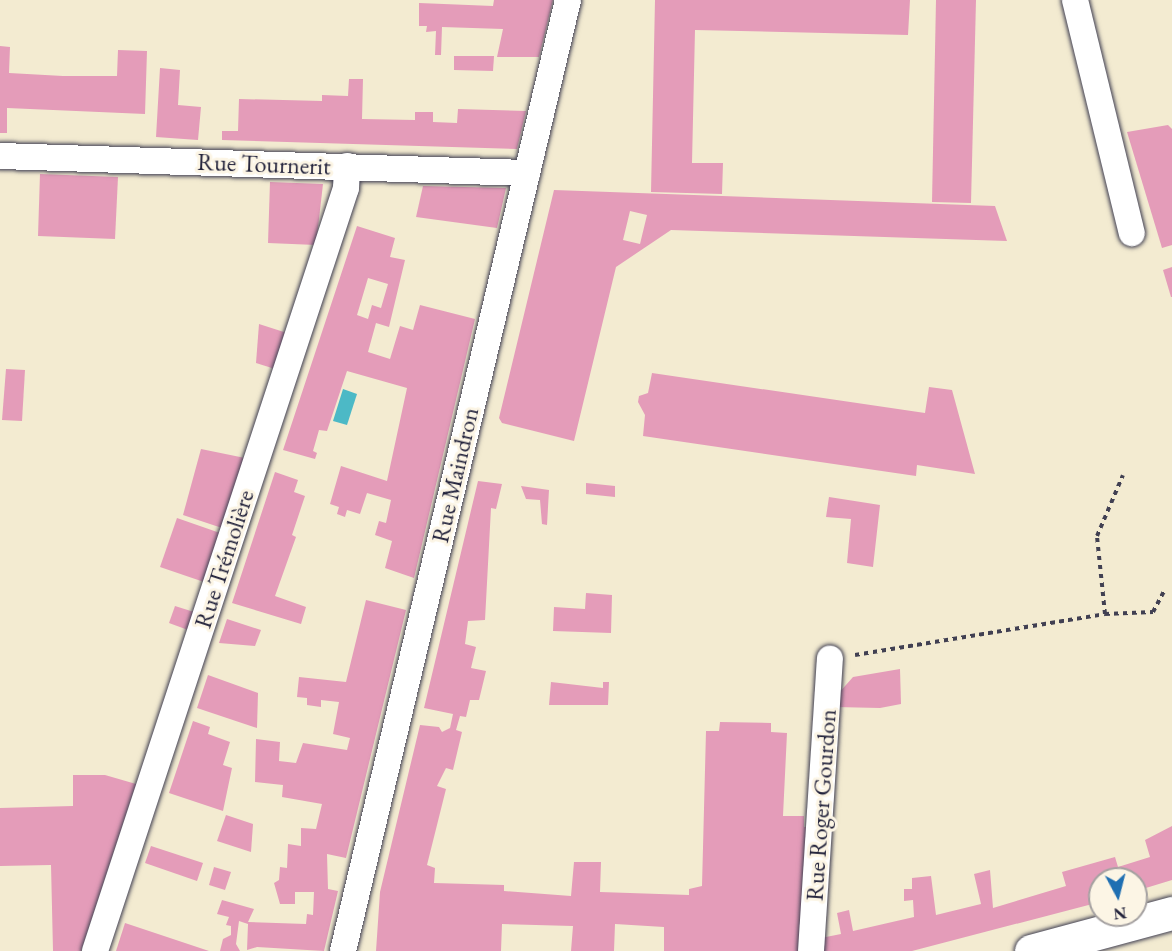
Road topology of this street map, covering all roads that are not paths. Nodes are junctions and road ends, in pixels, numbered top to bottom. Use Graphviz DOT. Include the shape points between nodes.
graph roads {
  1 [pos="568,0"];
  2 [pos="1075,0"];
  3 [pos="0,156"];
  4 [pos="347,166"];
  5 [pos="527,173"];
  6 [pos="1132,232"];
  7 [pos="830,659"];
  8 [pos="1172,913"];
  9 [pos="95,951"];
  10 [pos="344,951"];
  11 [pos="811,951"];
  12 [pos="1031,951"];
  1 -- 5 [label="street, Rue Maindron"];
  2 -- 6 [label="street"];
  3 -- 4 [label="street, Rue Tournerit"];
  4 -- 5 [label="street, Rue Tournerit"];
  4 -- 9 [label="street, Rue Trémolière" via="346,188"];
  5 -- 10 [label="street, Rue Maindron"];
  7 -- 11 [label="street, Rue Roger Gourdon"];
  8 -- 12 [label="street"];
}
